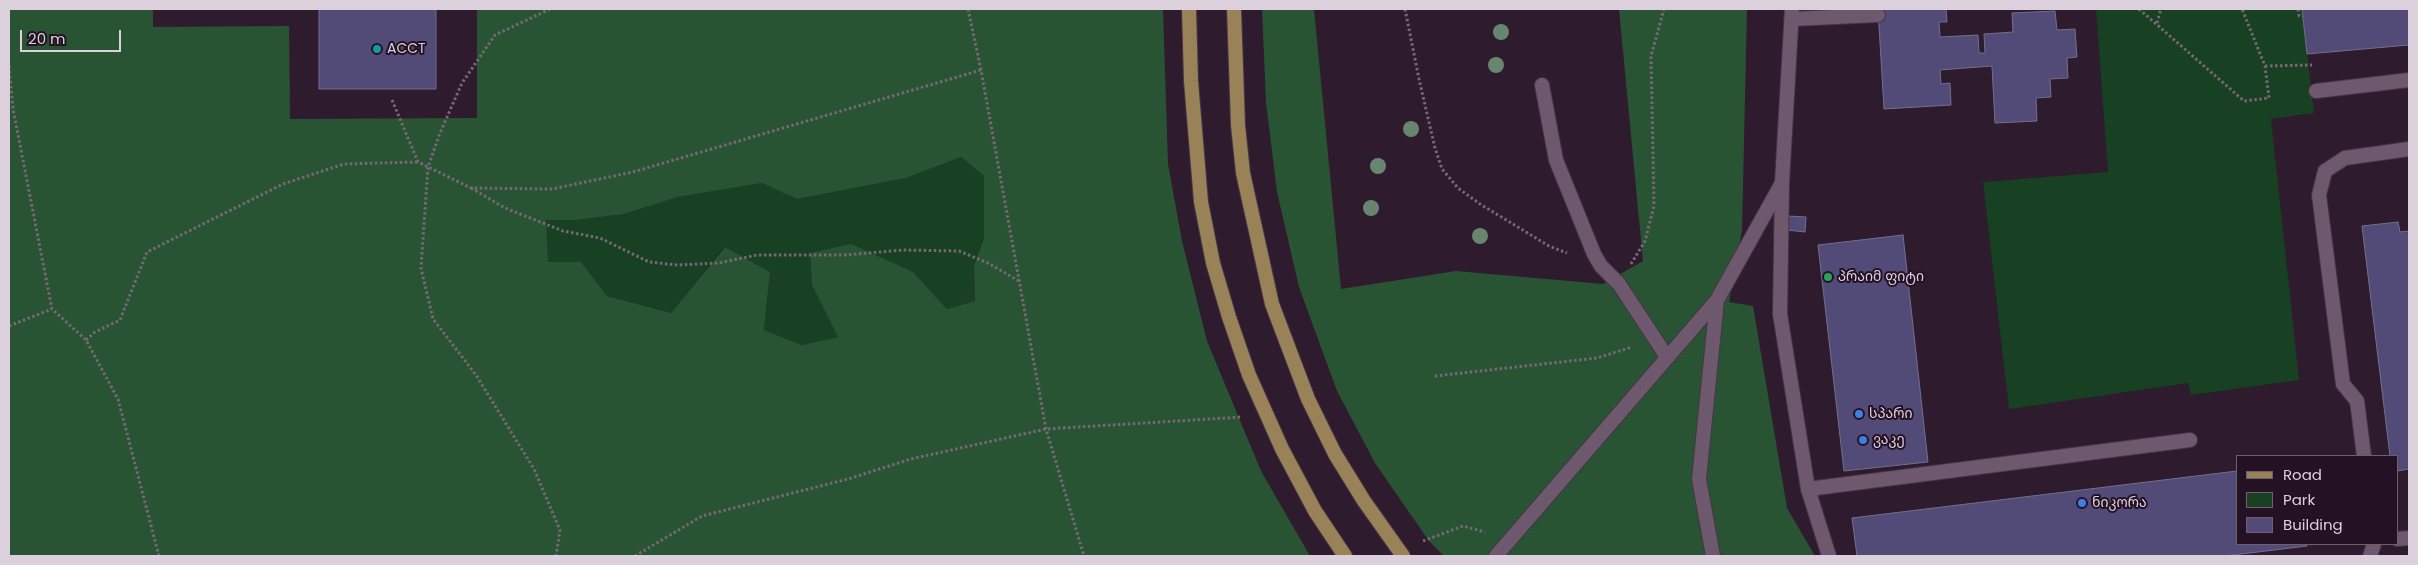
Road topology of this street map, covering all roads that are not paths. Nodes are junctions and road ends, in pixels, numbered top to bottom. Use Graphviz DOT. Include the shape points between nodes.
graph roads {
  1 [pos="1188,9"];
  2 [pos="1234,9"];
  3 [pos="1792,14"];
  4 [pos="1878,15"];
  5 [pos="2409,80"];
  6 [pos="1542,85"];
  7 [pos="2316,91"];
  8 [pos="2409,149"];
  9 [pos="1782,183"];
  10 [pos="1717,300"];
  11 [pos="1667,357"];
  12 [pos="2190,440"];
  13 [pos="2364,455"];
  14 [pos="1808,489"];
  15 [pos="1345,556"];
  16 [pos="1403,556"];
  17 [pos="1496,556"];
  18 [pos="1713,556"];
  19 [pos="1829,556"];
  1 -- 15 [label="main road" via="1195,148 1213,263 1249,375 1282,449 1315,511"];
  2 -- 16 [label="main road" via="1243,173 1272,304 1308,399 1334,454"];
  3 -- 4 [label="street"];
  3 -- 9 [label="street"];
  5 -- 7 [label="street"];
  6 -- 11 [label="street" via="1556,160 1584,232 1601,266 1620,284"];
  8 -- 13 [label="street" via="2344,158 2325,171 2318,195 2343,384 2357,401"];
  9 -- 10 [label="street"];
  9 -- 14 [label="street" via="1780,314"];
  10 -- 11 [label="street"];
  10 -- 18 [label="street" via="1699,479"];
  11 -- 17 [label="street"];
  12 -- 14 [label="street"];
  14 -- 19 [label="street"];
}
